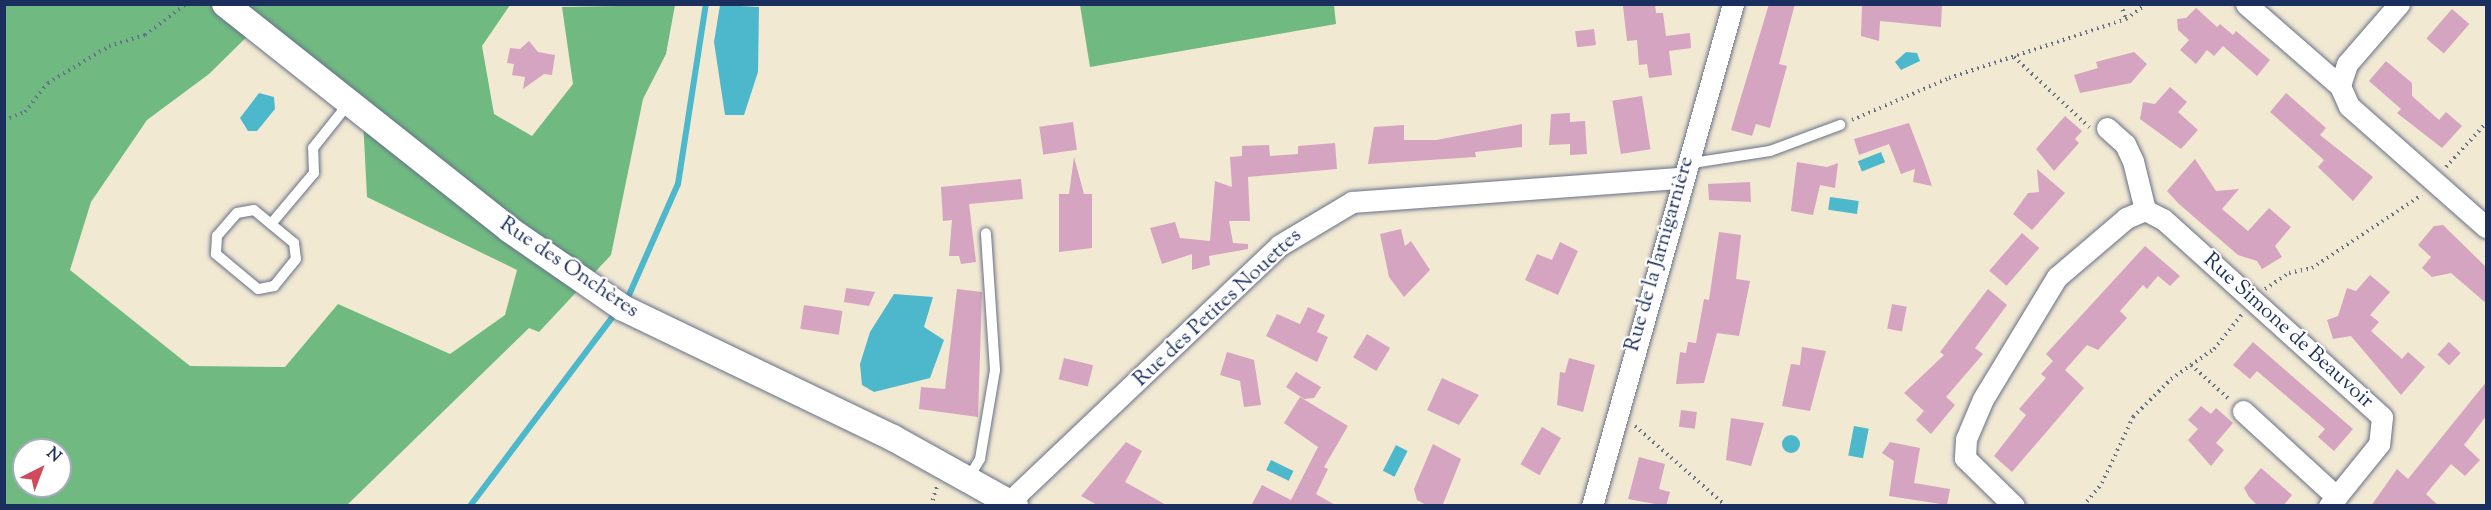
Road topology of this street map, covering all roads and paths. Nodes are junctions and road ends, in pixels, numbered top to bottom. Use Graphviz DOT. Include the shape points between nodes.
graph roads {
  1 [pos="186,4"];
  2 [pos="225,4"];
  3 [pos="1733,4"];
  4 [pos="2121,4"];
  5 [pos="2147,4"];
  6 [pos="2246,4"];
  7 [pos="2399,4"];
  8 [pos="2126,20"];
  9 [pos="2014,57"];
  10 [pos="2340,86"];
  11 [pos="349,102"];
  12 [pos="4,120"];
  13 [pos="1840,125"];
  14 [pos="2107,128"];
  15 [pos="1683,171"];
  16 [pos="2145,210"];
  17 [pos="272,224"];
  18 [pos="2487,227"];
  19 [pos="986,233"];
  20 [pos="2191,365"];
  21 [pos="1615,410"];
  22 [pos="2242,411"];
  23 [pos="968,479"];
  24 [pos="2333,501"];
  25 [pos="1012,504"];
  26 [pos="1592,506"];
  27 [pos="1726,506"];
  28 [pos="2014,506"];
  1 -- 12 [label="path" via="145,35 109,46 48,83 25,112"];
  2 -- 11 [label="street, Rue des Onchères"];
  3 -- 15 [label="street, Rue de la Jarnigarnière"];
  4 -- 8 [label="path"];
  5 -- 8 [label="path"];
  6 -- 10 [label="street"];
  7 -- 10 [label="street" via="2347,64"];
  8 -- 9 [label="path"];
  9 -- 13 [label="path" via="1907,94"];
  9 -- 14 [label="path" via="2096,133"];
  10 -- 18 [label="street" via="2349,106"];
  11 -- 17 [label="lane" via="313,147 314,173"];
  11 -- 23 [label="street, Rue des Onchères" via="510,230 623,308"];
  13 -- 15 [label="lane" via="1770,151"];
  14 -- 16 [label="street" via="2129,153"];
  15 -- 21 [label="street, Rue de la Jarnigarnière"];
  15 -- 25 [label="street, Rue des Petites Nouettes" via="1352,202 1280,245"];
  16 -- 24 [label="street, Rue Simone de Beauvoir" via="2163,219 2382,417 2379,444"];
  16 -- 28 [label="street" via="2126,218 2057,277 1983,399 1966,439 1965,458"];
  17 -- 17 [label="lane" via="294,243 296,258 274,286 258,289 216,254 217,236 237,213 254,210"];
  19 -- 23 [label="lane" via="995,370 980,459"];
  20 -- 22 [label="path"];
  21 -- 26 [label="street, Rue de la Jarnigarnière"];
  21 -- 27 [label="path"];
  22 -- 24 [label="street, Rue Simone de Beauvoir"];
  23 -- 25 [label="street, Rue des Onchères"];
}
